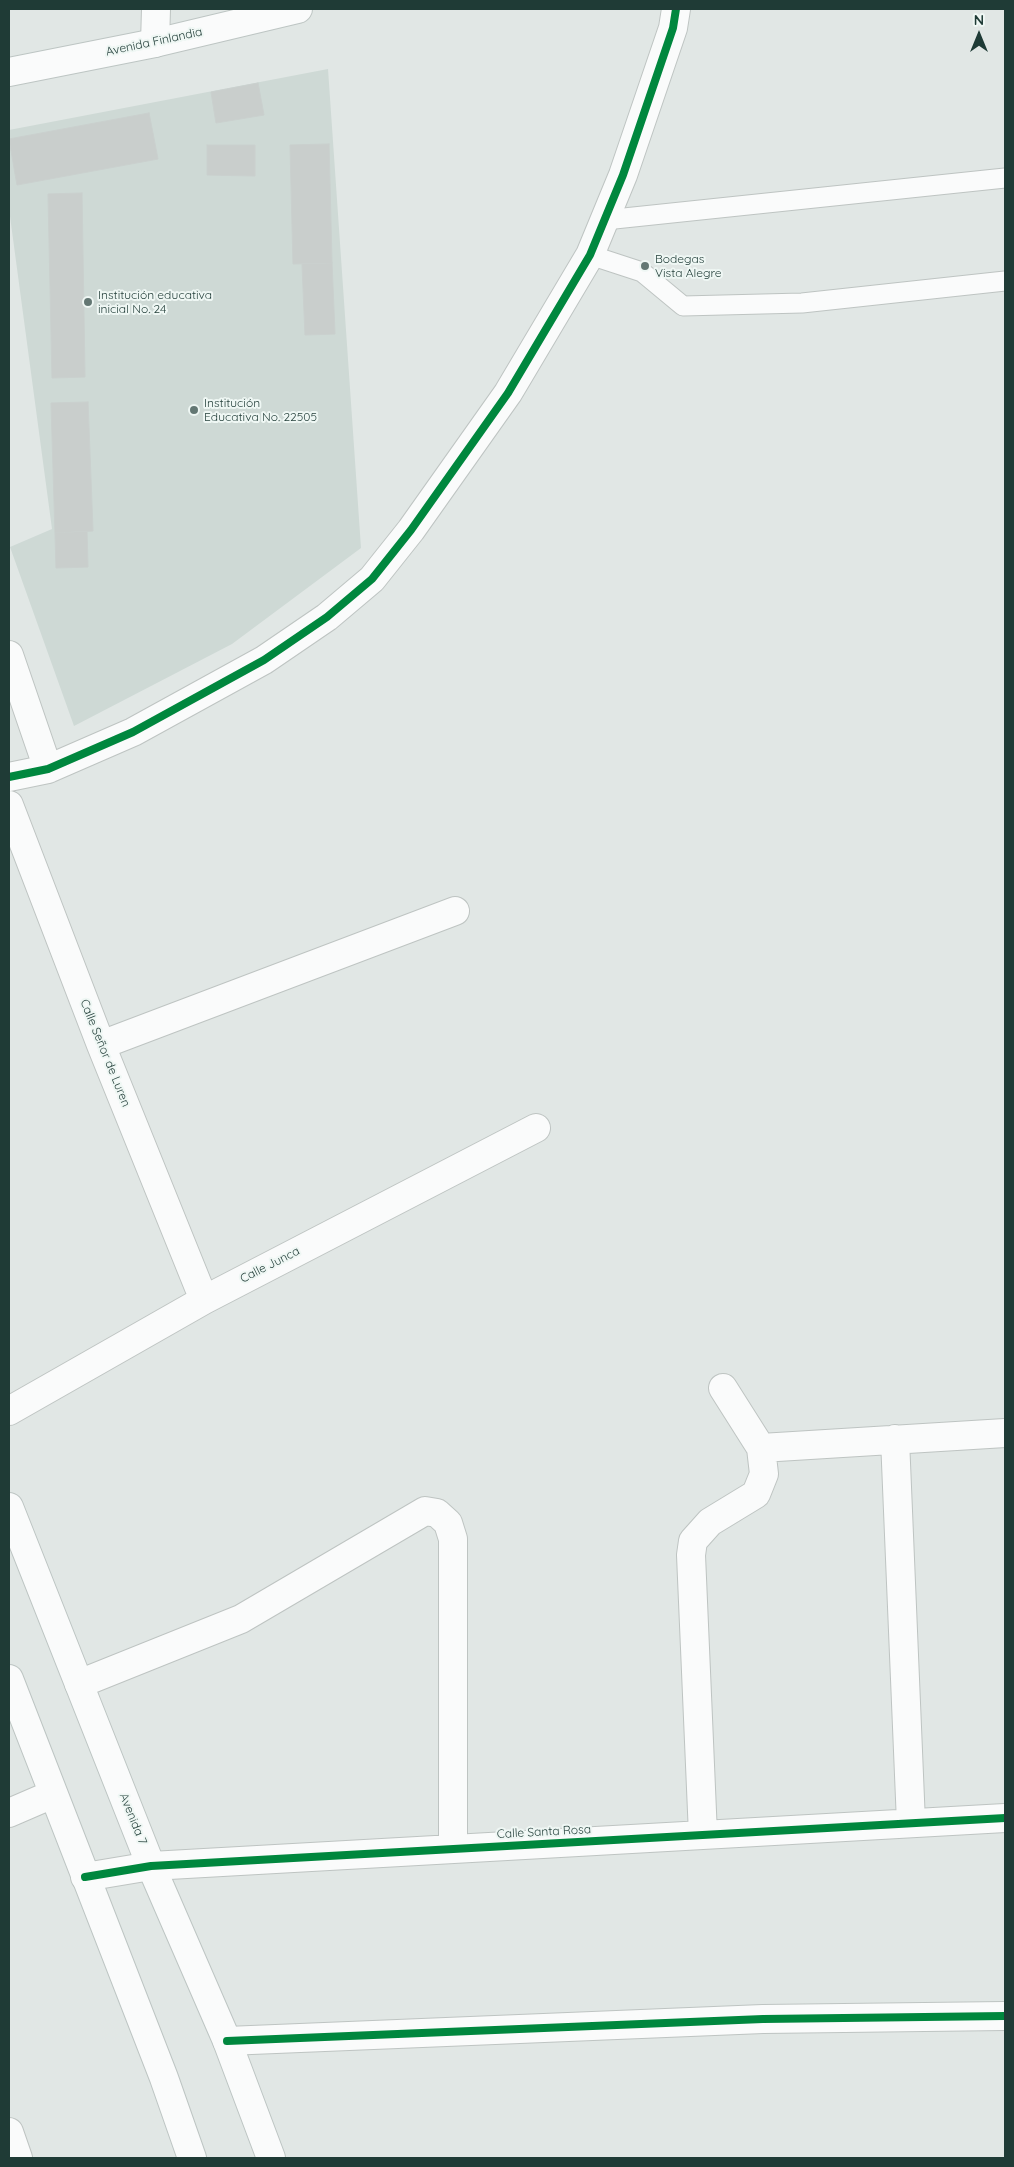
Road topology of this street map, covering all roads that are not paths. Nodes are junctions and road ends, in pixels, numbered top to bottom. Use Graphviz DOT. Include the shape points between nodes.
graph roads {
  1 [pos="156,9"];
  2 [pos="298,9"];
  3 [pos="676,9"];
  4 [pos="155,43"];
  5 [pos="9,72"];
  6 [pos="1005,178"];
  7 [pos="605,220"];
  8 [pos="590,255"];
  9 [pos="1005,281"];
  10 [pos="9,655"];
  11 [pos="48,769"];
  12 [pos="9,778"];
  13 [pos="9,805"];
  14 [pos="454,911"];
  15 [pos="101,1045"];
  16 [pos="536,1128"];
  17 [pos="204,1300"];
  18 [pos="723,1388"];
  19 [pos="9,1411"];
  20 [pos="1005,1433"];
  21 [pos="895,1439"];
  22 [pos="761,1448"];
  23 [pos="9,1507"];
  24 [pos="9,1679"];
  25 [pos="79,1684"];
  26 [pos="53,1794"];
  27 [pos="9,1813"];
  28 [pos="1005,1818"];
  29 [pos="911,1823"];
  30 [pos="703,1836"];
  31 [pos="453,1848"];
  32 [pos="151,1866"];
  33 [pos="86,1877"];
  34 [pos="1005,2016"];
  35 [pos="227,2041"];
  36 [pos="9,2132"];
  37 [pos="18,2158"];
  38 [pos="192,2158"];
  39 [pos="271,2158"];
  1 -- 4 [label="street"];
  2 -- 4 [label="street, Avenida Finlandia"];
  3 -- 7 [label="street" via="673,28"];
  4 -- 5 [label="street, Avenida Finlandia"];
  6 -- 7 [label="lane"];
  7 -- 8 [label="street"];
  8 -- 9 [label="lane" via="642,272 682,306 802,303"];
  8 -- 11 [label="street" via="508,392 411,530 372,579 327,617 264,660 133,732"];
  10 -- 11 [label="street"];
  11 -- 12 [label="street"];
  13 -- 15 [label="street, Calle Señor de Luren"];
  14 -- 15 [label="street"];
  15 -- 17 [label="street, Calle Señor de Luren"];
  16 -- 17 [label="street, Calle Junca"];
  17 -- 19 [label="street, Calle Junca"];
  18 -- 22 [label="street"];
  20 -- 21 [label="street"];
  21 -- 22 [label="street"];
  21 -- 29 [label="street"];
  22 -- 30 [label="street" via="764,1474 756,1494 710,1522 693,1541"];
  23 -- 25 [label="street, Avenida 7"];
  24 -- 26 [label="street"];
  25 -- 31 [label="street" via="241,1620 425,1512 437,1513 448,1523 453,1539"];
  25 -- 32 [label="street, Avenida 7"];
  26 -- 27 [label="street"];
  26 -- 33 [label="street"];
  28 -- 29 [label="street, Calle Santa Rosa"];
  29 -- 30 [label="street, Calle Santa Rosa"];
  30 -- 31 [label="street, Calle Santa Rosa"];
  31 -- 32 [label="street, Calle Santa Rosa"];
  32 -- 33 [label="street, Calle Santa Rosa"];
  32 -- 35 [label="street, Avenida 7"];
  33 -- 38 [label="street"];
  34 -- 35 [label="street" via="762,2019"];
  35 -- 39 [label="street, Avenida 7"];
  36 -- 37 [label="street"];
}
